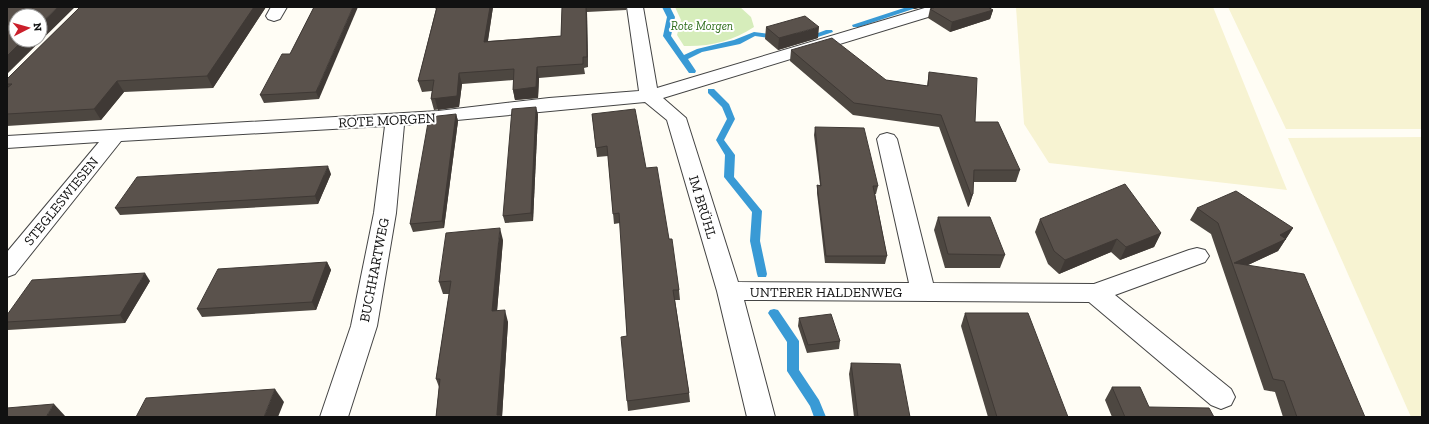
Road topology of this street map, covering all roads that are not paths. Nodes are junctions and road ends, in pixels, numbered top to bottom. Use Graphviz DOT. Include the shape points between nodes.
graph roads {
  1 [pos="635,7"];
  2 [pos="945,7"];
  3 [pos="649,96"];
  4 [pos="396,120"];
  5 [pos="115,135"];
  6 [pos="886,139"];
  7 [pos="7,142"];
  8 [pos="1197,256"];
  9 [pos="7,268"];
  10 [pos="729,291"];
  11 [pos="923,292"];
  12 [pos="1094,293"];
  13 [pos="1221,397"];
  14 [pos="334,417"];
  15 [pos="761,417"];
  1 -- 3 [label="street"];
  2 -- 3 [label="street, ROTE MORGEN"];
  3 -- 4 [label="street, ROTE MORGEN"];
  3 -- 10 [label="street, IM BRÜHL" via="676,118"];
  4 -- 5 [label="street, ROTE MORGEN"];
  4 -- 14 [label="street, BUCHHARTWEG" via="385,213 364,326"];
  5 -- 7 [label="street, ROTE MORGEN"];
  5 -- 9 [label="street, STEGLESWIESEN"];
  6 -- 11 [label="street, UNTERER HALDENWEG"];
  8 -- 12 [label="street, UNTERER HALDENWEG"];
  10 -- 11 [label="street, UNTERER HALDENWEG"];
  10 -- 15 [label="street, IM BRÜHL"];
  11 -- 12 [label="street, UNTERER HALDENWEG"];
  12 -- 13 [label="street"];
}
